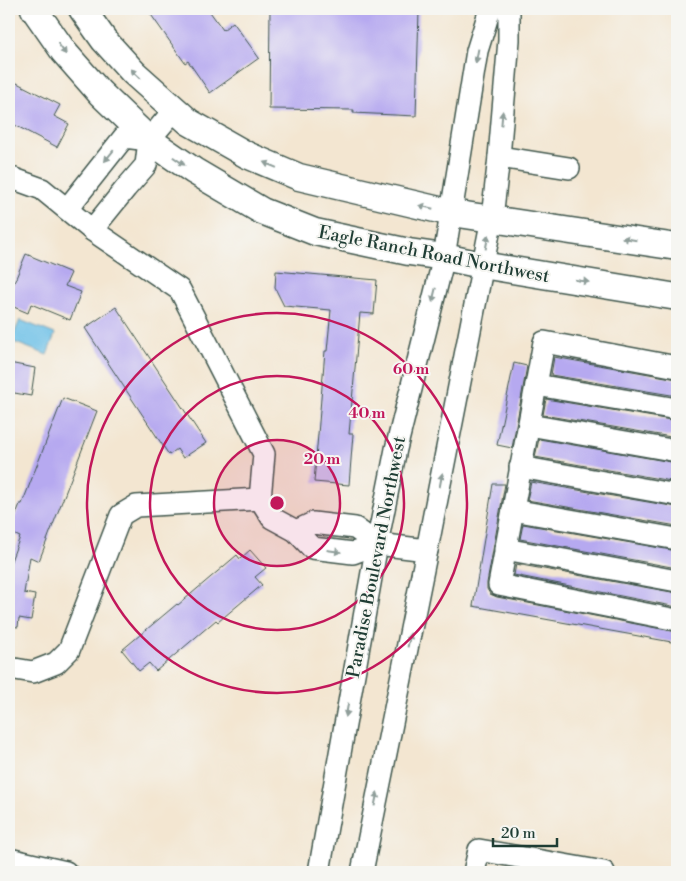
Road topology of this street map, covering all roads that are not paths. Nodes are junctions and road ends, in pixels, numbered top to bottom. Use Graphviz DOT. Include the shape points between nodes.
graph roads {
  1 [pos="34,9"];
  2 [pos="82,9"];
  3 [pos="490,9"];
  4 [pos="509,9"];
  5 [pos="174,109"];
  6 [pos="148,140"];
  7 [pos="499,157"];
  8 [pos="569,168"];
  9 [pos="9,177"];
  10 [pos="67,209"];
  11 [pos="452,213"];
  12 [pos="492,218"];
  13 [pos="92,230"];
  14 [pos="677,247"];
  15 [pos="444,257"];
  16 [pos="482,265"];
  17 [pos="677,297"];
  18 [pos="677,367"];
  19 [pos="536,385"];
  20 [pos="677,409"];
  21 [pos="529,425"];
  22 [pos="677,451"];
  23 [pos="520,467"];
  24 [pos="677,496"];
  25 [pos="260,499"];
  26 [pos="513,510"];
  27 [pos="677,539"];
  28 [pos="377,544"];
  29 [pos="505,549"];
  30 [pos="427,550"];
  31 [pos="677,580"];
  32 [pos="677,620"];
  33 [pos="9,668"];
  34 [pos="9,859"];
  35 [pos="66,872"];
  36 [pos="319,872"];
  37 [pos="362,872"];
  38 [pos="474,872"];
  39 [pos="604,872"];
  1 -- 6 [label="main road, Eagle Ranch Road Northwest, one-way" via="64,52"];
  5 -- 2 [label="main road, one-way" via="104,40"];
  3 -- 11 [label="street, Paradise Boulevard Northwest, one-way" via="477,51"];
  7 -- 4 [label="street, one-way"];
  5 -- 6 [label="street"];
  11 -- 5 [label="main road, one-way" via="299,177 247,155 189,122"];
  6 -- 10 [label="street, one-way" via="124,137"];
  6 -- 13 [label="street" via="146,165"];
  6 -- 15 [label="main road, Eagle Ranch Road Northwest, one-way" via="262,211 315,232"];
  7 -- 8 [label="street"];
  7 -- 12 [label="street"];
  9 -- 10 [label="street" via="42,189"];
  10 -- 13 [label="street"];
  11 -- 12 [label="main road"];
  11 -- 15 [label="street, Paradise Boulevard Northwest"];
  14 -- 12 [label="main road, one-way"];
  16 -- 12 [label="street, one-way"];
  13 -- 25 [label="street" via="180,290 264,454"];
  15 -- 16 [label="main road, Eagle Ranch Road Northwest"];
  15 -- 28 [label="street, Paradise Boulevard Northwest, one-way" via="396,449"];
  16 -- 17 [label="main road, Eagle Ranch Road Northwest, one-way"];
  30 -- 16 [label="street, one-way"];
  18 -- 19 [label="street" via="544,342"];
  19 -- 20 [label="street"];
  19 -- 21 [label="street"];
  21 -- 22 [label="street"];
  21 -- 23 [label="street"];
  23 -- 24 [label="street"];
  23 -- 26 [label="street"];
  25 -- 28 [label="street" via="272,518 296,531 312,548 353,553"];
  25 -- 33 [label="street" via="136,506 121,515 69,650 56,663 33,672"];
  26 -- 27 [label="street"];
  26 -- 29 [label="street"];
  28 -- 30 [label="street"];
  28 -- 36 [label="street, Paradise Boulevard Northwest, one-way"];
  29 -- 31 [label="street"];
  29 -- 32 [label="street" via="499,585"];
  37 -- 30 [label="street, one-way"];
  34 -- 35 [label="street"];
  38 -- 39 [label="street" via="479,850"];
}
